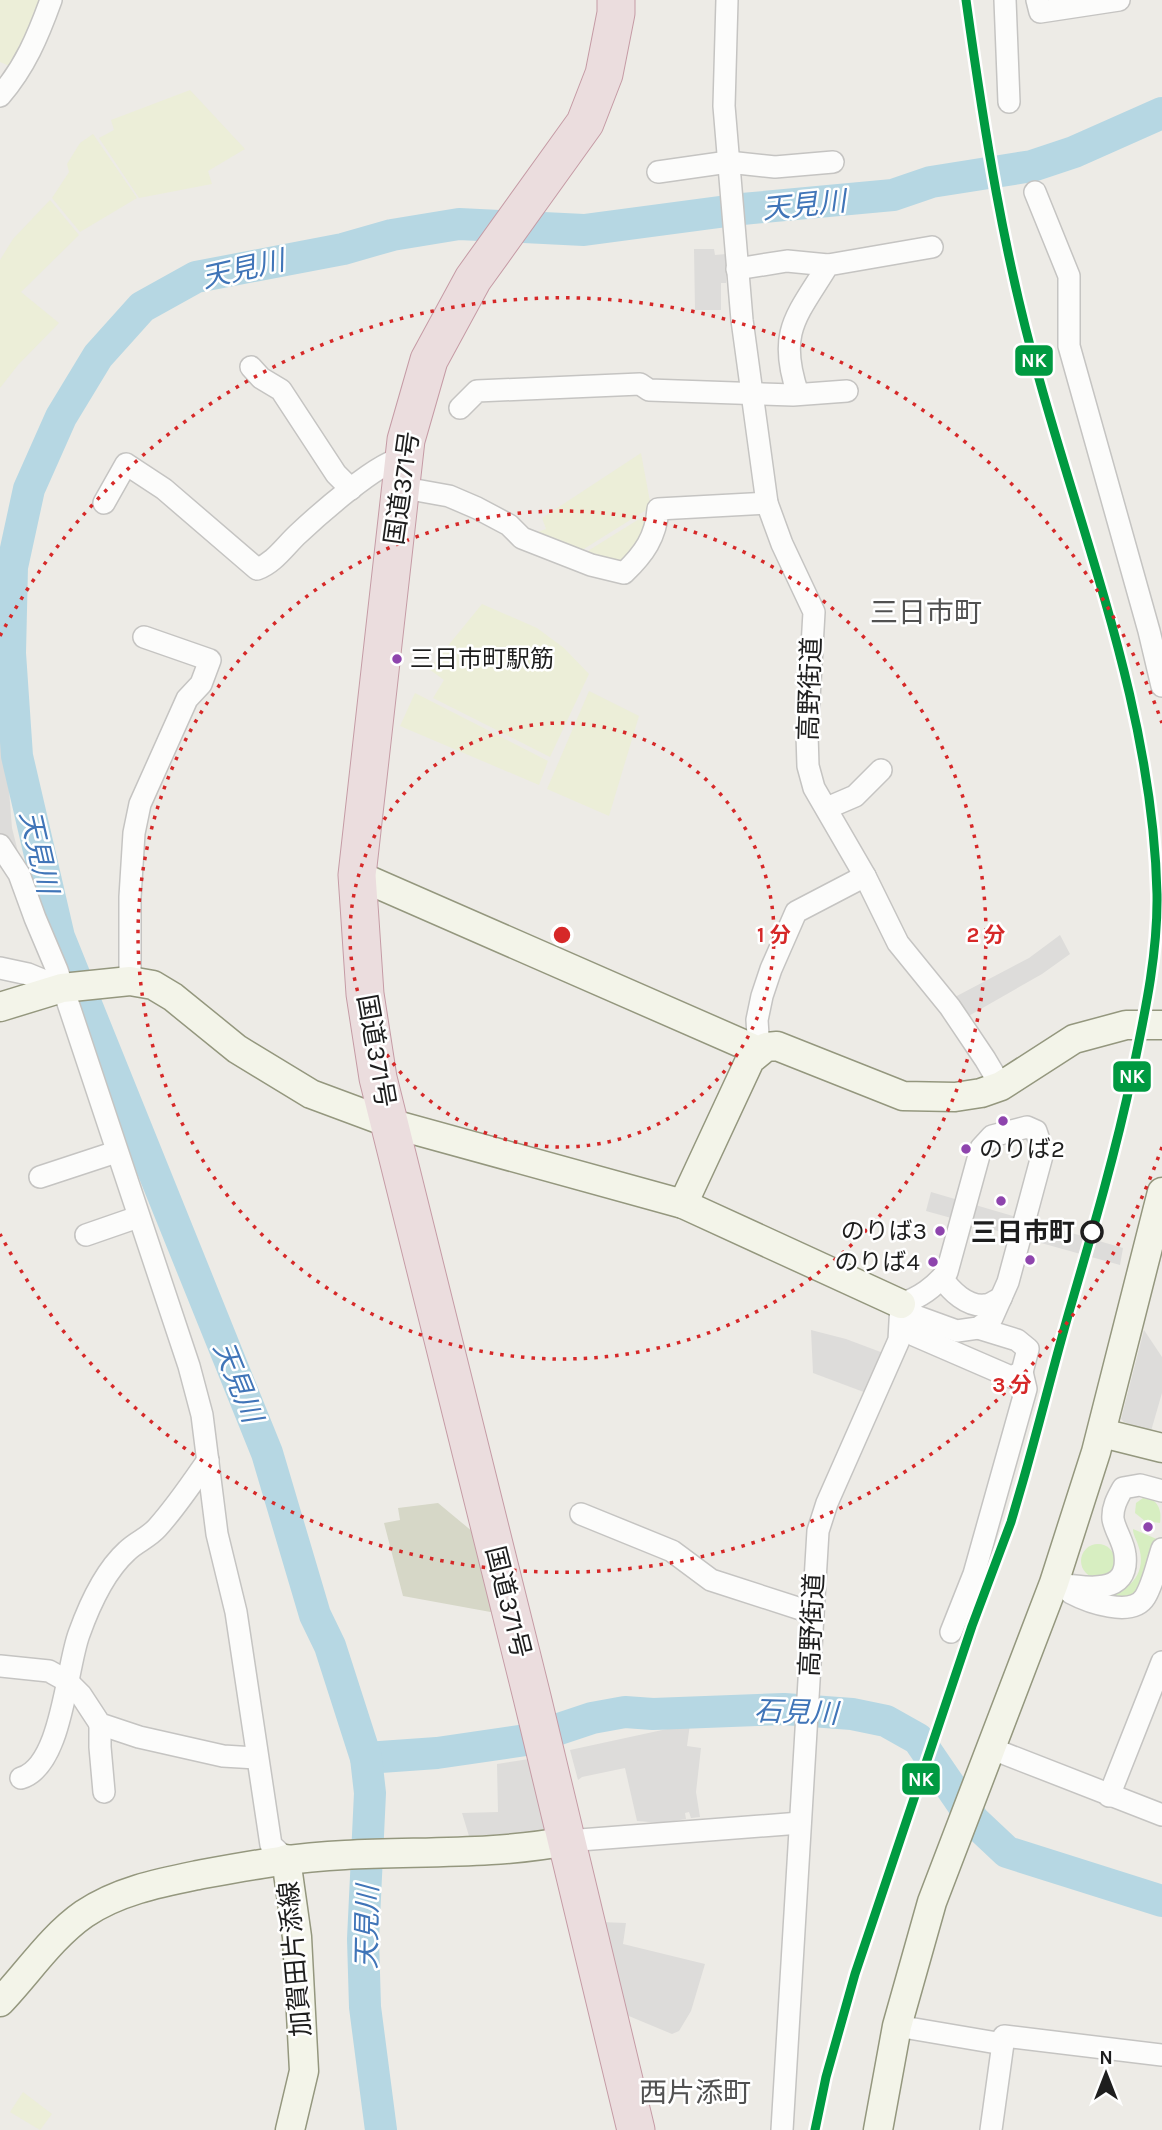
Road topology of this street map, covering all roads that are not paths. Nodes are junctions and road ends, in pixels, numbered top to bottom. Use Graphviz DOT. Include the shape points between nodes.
graph roads {
  1 [pos="51,0"];
  2 [pos="616,0"];
  3 [pos="727,0"];
  4 [pos="1005,0"];
  5 [pos="1037,0"];
  6 [pos="1119,0"];
  7 [pos="0,96"];
  8 [pos="1009,102"];
  9 [pos="834,162"];
  10 [pos="728,167"];
  11 [pos="659,172"];
  12 [pos="1035,192"];
  13 [pos="932,247"];
  14 [pos="736,259"];
  15 [pos="828,265"];
  16 [pos="251,367"];
  17 [pos="847,391"];
  18 [pos="751,394"];
  19 [pos="798,394"];
  20 [pos="460,408"];
  21 [pos="400,473"];
  22 [pos="351,489"];
  23 [pos="104,503"];
  24 [pos="767,503"];
  25 [pos="144,637"];
  26 [pos="1162,686"];
  27 [pos="881,770"];
  28 [pos="827,808"];
  29 [pos="0,845"];
  30 [pos="357,875"];
  31 [pos="865,877"];
  32 [pos="0,968"];
  33 [pos="121,982"];
  34 [pos="65,987"];
  35 [pos="0,1007"];
  36 [pos="1162,1025"];
  37 [pos="759,1051"];
  38 [pos="1001,1086"];
  39 [pos="389,1123"];
  40 [pos="116,1152"];
  41 [pos="40,1177"];
  42 [pos="1162,1192"];
  43 [pos="683,1204"];
  44 [pos="138,1217"];
  45 [pos="86,1235"];
  46 [pos="942,1278"];
  47 [pos="1001,1298"];
  48 [pos="901,1304"];
  49 [pos="978,1328"];
  50 [pos="1022,1372"];
  51 [pos="1102,1433"];
  52 [pos="1162,1448"];
  53 [pos="208,1460"];
  54 [pos="1162,1491"];
  55 [pos="582,1514"];
  56 [pos="1162,1549"];
  57 [pos="1054,1583"];
  58 [pos="813,1613"];
  59 [pos="951,1632"];
  60 [pos="1162,1662"];
  61 [pos="0,1666"];
  62 [pos="67,1681"];
  63 [pos="100,1724"];
  64 [pos="990,1748"];
  65 [pos="257,1758"];
  66 [pos="21,1778"];
  67 [pos="104,1792"];
  68 [pos="1109,1796"];
  69 [pos="1162,1815"];
  70 [pos="800,1824"];
  71 [pos="567,1841"];
  72 [pos="286,1859"];
  73 [pos="0,2003"];
  74 [pos="897,2026"];
  75 [pos="1003,2044"];
  76 [pos="1162,2055"];
  77 [pos="290,2130"];
  78 [pos="636,2130"];
  79 [pos="782,2130"];
  80 [pos="878,2130"];
  81 [pos="991,2130"];
  1 -- 7 [label="street" via="32,49"];
  2 -- 21 [label="highway, 国道371号" via="604,74 585,123 473,279 429,360"];
  3 -- 10 [label="street, 高野街道" via="724,106"];
  4 -- 8 [label="street"];
  5 -- 6 [label="street" via="1040,12"];
  9 -- 10 [label="street"];
  10 -- 11 [label="street"];
  10 -- 14 [label="street, 高野街道"];
  12 -- 26 [label="street" via="1069,276 1069,346"];
  13 -- 15 [label="street"];
  14 -- 15 [label="street"];
  14 -- 18 [label="street, 高野街道"];
  15 -- 19 [label="street" via="792,328 790,370"];
  16 -- 22 [label="street" via="281,390"];
  17 -- 19 [label="street"];
  18 -- 19 [label="street"];
  18 -- 20 [label="street" via="649,390 640,384 477,391"];
  18 -- 24 [label="street, 高野街道"];
  21 -- 22 [label="street" via="395,458"];
  21 -- 24 [label="street" via="509,525 522,538 624,573 657,529 657,509"];
  21 -- 30 [label="highway, 国道371号"];
  22 -- 23 [label="street" via="267,566 257,569 164,489 126,464"];
  24 -- 28 [label="street, 高野街道" via="814,612 808,766 814,788"];
  25 -- 33 [label="street" via="210,660 201,684 187,698 140,804"];
  27 -- 28 [label="street" via="855,796"];
  28 -- 31 [label="street, 高野街道"];
  29 -- 34 [label="street" via="19,874"];
  30 -- 37 [label="street"];
  30 -- 39 [label="highway, 国道371号" via="365,994"];
  31 -- 37 [label="street" via="796,912 762,996 757,1020"];
  31 -- 38 [label="street, 高野街道" via="898,943 950,1007"];
  32 -- 34 [label="street"];
  33 -- 34 [label="street"];
  33 -- 39 [label="street" via="153,985 237,1049 311,1094"];
  34 -- 35 [label="street"];
  34 -- 40 [label="street"];
  36 -- 38 [label="street" via="1126,1025 1074,1039"];
  37 -- 38 [label="street" via="777,1046 903,1096 955,1097"];
  37 -- 43 [label="street" via="750,1060"];
  39 -- 43 [label="street"];
  39 -- 71 [label="highway, 国道371号"];
  40 -- 41 [label="street"];
  40 -- 44 [label="street"];
  42 -- 51 [label="street"];
  43 -- 48 [label="street"];
  44 -- 45 [label="street"];
  44 -- 53 [label="street" via="188,1366"];
  46 -- 47 [label="street" via="967,1302 985,1306"];
  46 -- 47 [label="street" via="981,1148 992,1136 1027,1127 1036,1131 1043,1152"];
  46 -- 48 [label="street" via="919,1298"];
  47 -- 49 [label="street" via="992,1318"];
  48 -- 49 [label="street" via="937,1325 957,1331"];
  48 -- 50 [label="street" via="914,1335 1011,1377"];
  48 -- 58 [label="street, 高野街道" via="899,1340 818,1531"];
  49 -- 50 [label="street" via="1017,1340 1027,1349"];
  50 -- 59 [label="street" via="1026,1389 974,1574"];
  51 -- 52 [label="street"];
  51 -- 57 [label="street"];
  53 -- 62 [label="street" via="153,1532 117,1560 89,1608"];
  53 -- 65 [label="street"];
  54 -- 57 [label="street" via="1140,1485 1123,1488 1113,1520 1125,1563 1115,1582 1098,1589"];
  55 -- 58 [label="street" via="672,1551 711,1580"];
  56 -- 57 [label="street" via="1144,1599 1133,1607 1103,1605"];
  57 -- 64 [label="street"];
  58 -- 70 [label="street, 高野街道"];
  60 -- 68 [label="street"];
  61 -- 62 [label="street" via="49,1671"];
  62 -- 63 [label="street"];
  62 -- 66 [label="street" via="50,1746 30,1775"];
  63 -- 65 [label="street" via="223,1756"];
  63 -- 67 [label="street"];
  64 -- 68 [label="street"];
  64 -- 74 [label="street" via="932,1902"];
  65 -- 72 [label="street" via="271,1845"];
  68 -- 69 [label="street"];
  70 -- 71 [label="street"];
  70 -- 79 [label="street, 高野街道"];
  71 -- 72 [label="street, 加賀田片添線" via="530,1848"];
  71 -- 78 [label="highway, 国道371号"];
  72 -- 73 [label="street" via="144,1886 118,1896 84,1914 63,1932"];
  72 -- 77 [label="street, 加賀田片添線" via="297,1937 304,2071"];
  74 -- 75 [label="street"];
  74 -- 80 [label="street"];
  75 -- 76 [label="street" via="1004,2036"];
  75 -- 81 [label="street"];
}
